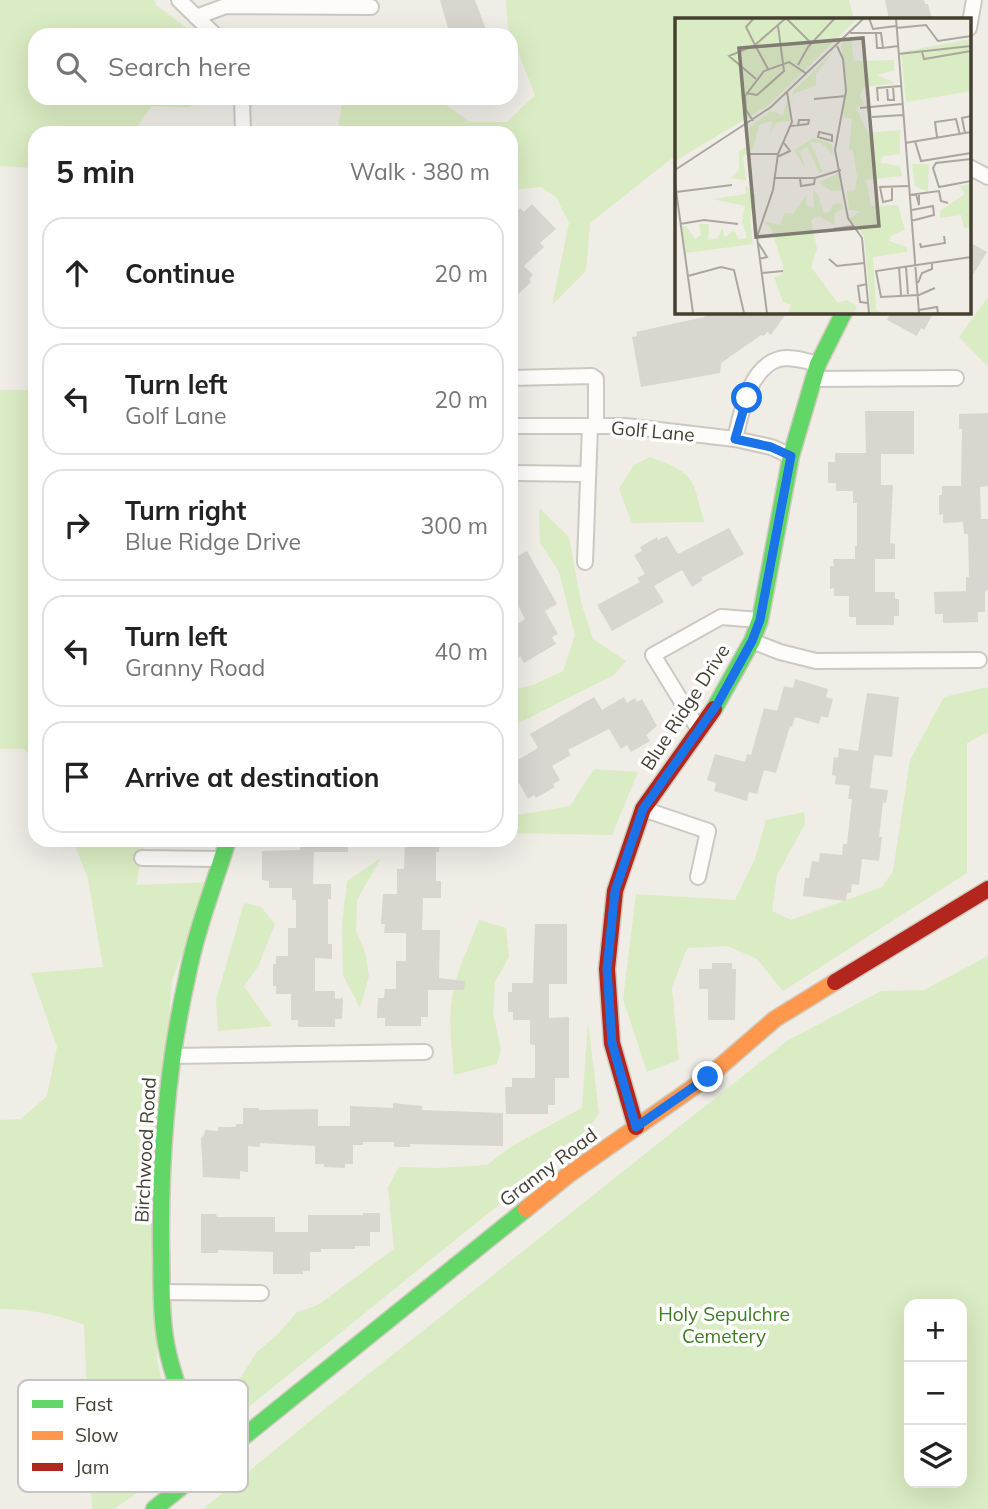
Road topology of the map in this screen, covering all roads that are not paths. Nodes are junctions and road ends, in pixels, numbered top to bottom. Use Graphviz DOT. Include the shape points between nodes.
graph roads {
  1 [pos="179,0"];
  2 [pos="974,0"];
  3 [pos="370,7"];
  4 [pos="196,17"];
  5 [pos="970,22"];
  6 [pos="208,28"];
  7 [pos="242,105"];
  8 [pos="243,126"];
  9 [pos="970,168"];
  10 [pos="988,177"];
  11 [pos="844,313"];
  12 [pos="815,371"];
  13 [pos="518,378"];
  14 [pos="956,378"];
  15 [pos="518,426"];
  16 [pos="593,426"];
  17 [pos="735,439"];
  18 [pos="791,456"];
  19 [pos="518,473"];
  20 [pos="588,474"];
  21 [pos="585,562"];
  22 [pos="760,620"];
  23 [pos="752,641"];
  24 [pos="979,660"];
  25 [pos="699,730"];
  26 [pos="643,809"];
  27 [pos="226,847"];
  28 [pos="142,858"];
  29 [pos="222,859"];
  30 [pos="698,877"];
  31 [pos="988,889"];
  32 [pos="425,1052"];
  33 [pos="172,1056"];
  34 [pos="636,1127"];
  35 [pos="162,1292"];
  36 [pos="261,1293"];
  37 [pos="176,1380"];
  38 [pos="248,1432"];
  39 [pos="174,1492"];
  40 [pos="154,1509"];
  1 -- 4 [label="street"];
  2 -- 5 [label="street"];
  3 -- 4 [label="street" via="226,6"];
  4 -- 6 [label="street"];
  7 -- 8 [label="street"];
  9 -- 10 [label="street"];
  11 -- 12 [label="street, Blue Ridge Drive"];
  12 -- 14 [label="street"];
  12 -- 17 [label="street" via="797,359 779,359 764,369 747,398"];
  12 -- 18 [label="street, Blue Ridge Drive"];
  13 -- 16 [label="street" via="592,376 596,379"];
  15 -- 16 [label="street, Golf Lane"];
  16 -- 17 [label="street, Golf Lane"];
  16 -- 20 [label="street"];
  17 -- 18 [label="street, Golf Lane"];
  18 -- 22 [label="street, Blue Ridge Drive"];
  19 -- 20 [label="street"];
  20 -- 21 [label="street"];
  22 -- 23 [label="street, Blue Ridge Drive"];
  22 -- 25 [label="street" via="721,617 653,656"];
  23 -- 24 [label="street" via="816,661"];
  23 -- 25 [label="street, Blue Ridge Drive"];
  25 -- 26 [label="street, Blue Ridge Drive"];
  26 -- 30 [label="street" via="708,831"];
  26 -- 34 [label="street, Blue Ridge Drive" via="615,891 607,969 612,1043"];
  27 -- 29 [label="street, Birchwood Road"];
  28 -- 29 [label="street"];
  29 -- 33 [label="street, Birchwood Road" via="187,975"];
  31 -- 34 [label="street, Granny Road" via="775,1019 708,1077"];
  32 -- 33 [label="street"];
  33 -- 35 [label="street, Birchwood Road" via="161,1212"];
  34 -- 38 [label="street, Granny Road" via="568,1175"];
  35 -- 36 [label="street"];
  35 -- 37 [label="street, Birchwood Road" via="167,1351"];
  39 -- 40 [label="street, Granny Road"];
}
